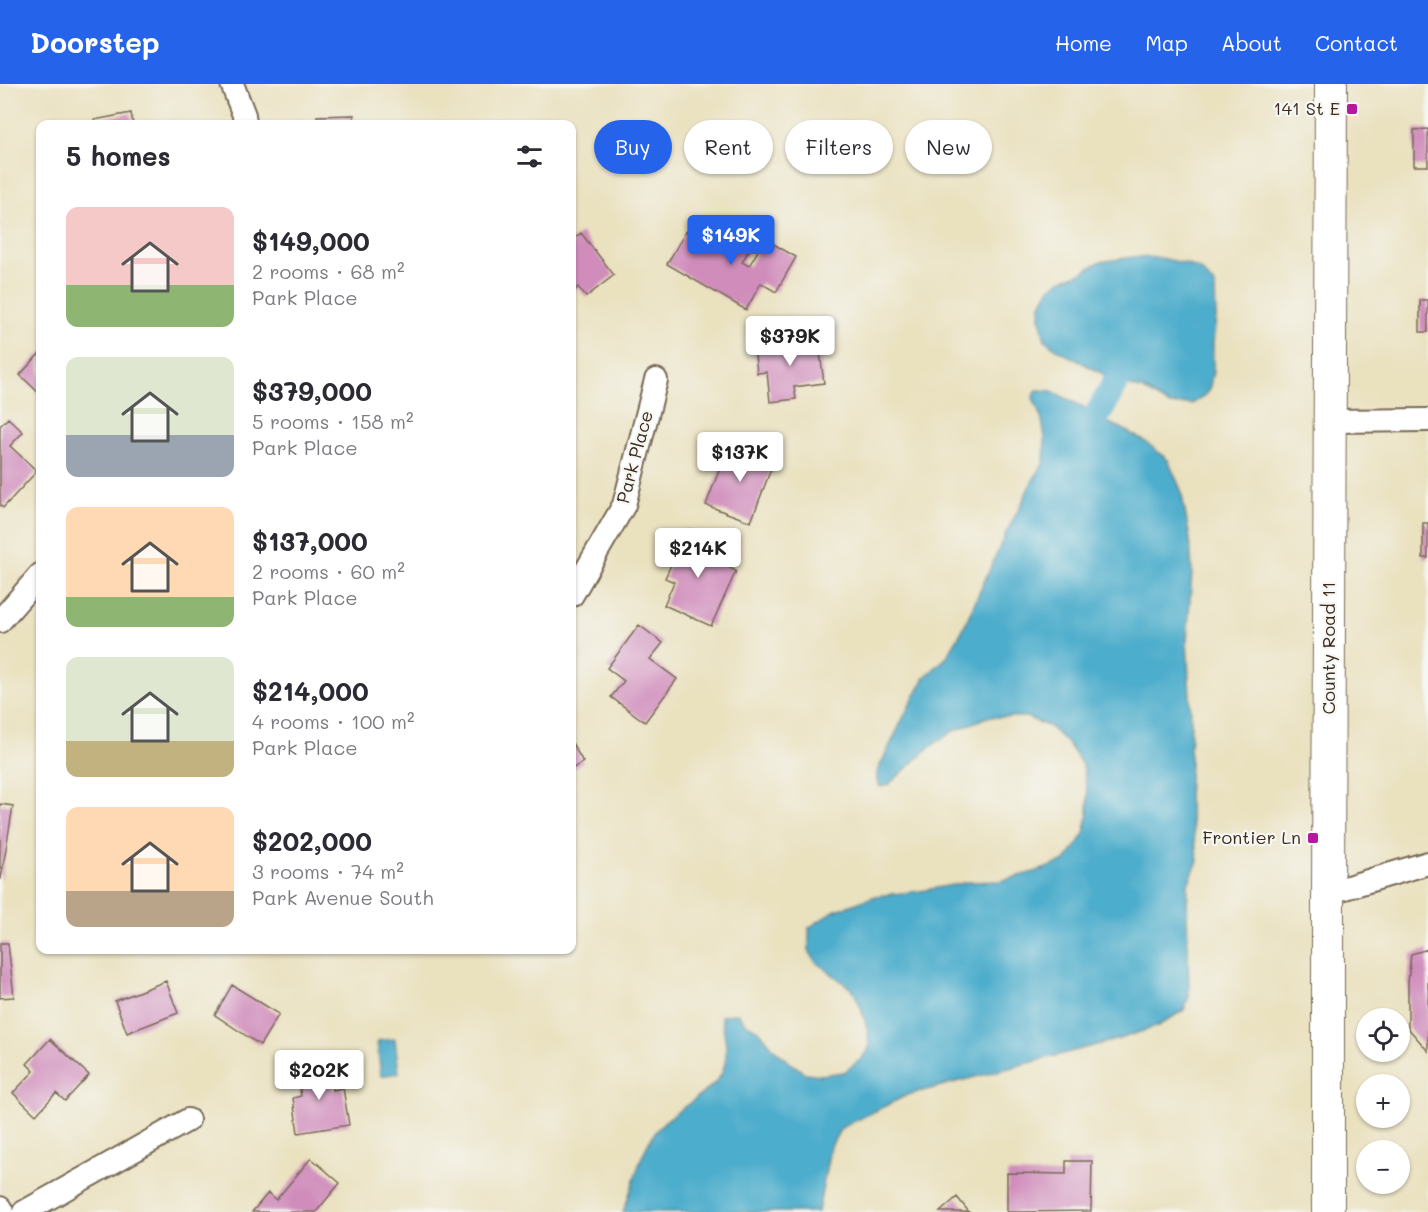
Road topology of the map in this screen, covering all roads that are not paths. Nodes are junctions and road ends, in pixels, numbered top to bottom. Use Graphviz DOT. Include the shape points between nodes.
graph roads {
  1 [pos="232,84"];
  2 [pos="1331,84"];
  3 [pos="245,120"];
  4 [pos="656,380"];
  5 [pos="1428,420"];
  6 [pos="1330,421"];
  7 [pos="36,580"];
  8 [pos="576,588"];
  9 [pos="0,621"];
  10 [pos="1428,863"];
  11 [pos="1328,893"];
  12 [pos="188,1120"];
  13 [pos="0,1208"];
  14 [pos="2,1212"];
  15 [pos="24,1212"];
  16 [pos="1328,1212"];
  1 -- 3 [label="street"];
  2 -- 6 [label="street, County Road 11"];
  4 -- 8 [label="street, Park Place" via="624,506"];
  5 -- 6 [label="street"];
  6 -- 11 [label="street, County Road 11"];
  7 -- 9 [label="street"];
  10 -- 11 [label="street"];
  11 -- 16 [label="street, County Road 11"];
  12 -- 15 [label="street"];
  13 -- 14 [label="street"];
}
